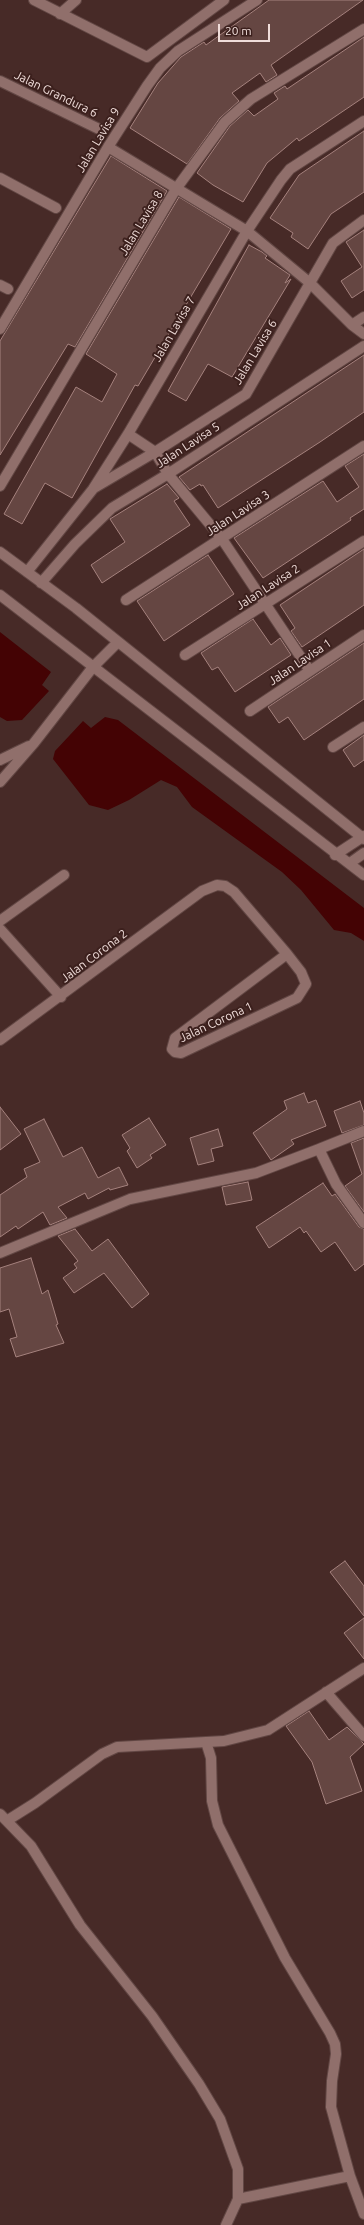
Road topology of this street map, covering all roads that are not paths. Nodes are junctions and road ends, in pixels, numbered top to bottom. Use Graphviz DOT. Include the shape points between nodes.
graph roads {
  1 [pos="34,0"];
  2 [pos="76,0"];
  3 [pos="224,0"];
  4 [pos="257,0"];
  5 [pos="60,14"];
  6 [pos="364,29"];
  7 [pos="0,81"];
  8 [pos="364,121"];
  9 [pos="101,130"];
  10 [pos="108,148"];
  11 [pos="0,178"];
  12 [pos="176,189"];
  13 [pos="56,208"];
  14 [pos="364,220"];
  15 [pos="247,231"];
  16 [pos="310,283"];
  17 [pos="364,317"];
  18 [pos="352,325"];
  19 [pos="0,329"];
  20 [pos="364,334"];
  21 [pos="364,346"];
  22 [pos="128,434"];
  23 [pos="364,446"];
  24 [pos="155,452"];
  25 [pos="168,474"];
  26 [pos="0,486"];
  27 [pos="93,489"];
  28 [pos="222,539"];
  29 [pos="364,541"];
  30 [pos="0,552"];
  31 [pos="27,572"];
  32 [pos="41,583"];
  33 [pos="0,595"];
  34 [pos="126,600"];
  35 [pos="265,604"];
  36 [pos="364,635"];
  37 [pos="118,642"];
  38 [pos="185,655"];
  39 [pos="93,667"];
  40 [pos="310,671"];
  41 [pos="250,711"];
  42 [pos="364,727"];
  43 [pos="34,743"];
  44 [pos="334,747"];
  45 [pos="0,760"];
  46 [pos="0,782"];
  47 [pos="363,837"];
  48 [pos="364,854"];
  49 [pos="335,855"];
  50 [pos="350,863"];
  51 [pos="64,875"];
  52 [pos="364,875"];
  53 [pos="0,921"];
  54 [pos="0,929"];
  55 [pos="287,954"];
  56 [pos="61,997"];
  57 [pos="0,1040"];
  58 [pos="364,1131"];
  59 [pos="319,1149"];
  60 [pos="364,1223"];
  61 [pos="0,1253"];
  62 [pos="364,1668"];
  63 [pos="326,1692"];
  64 [pos="364,1736"];
  65 [pos="206,1742"];
  66 [pos="4,1817"];
  67 [pos="350,2176"];
  68 [pos="238,2199"];
  69 [pos="364,2214"];
  70 [pos="226,2225"];
  1 -- 5 [label="street"];
  2 -- 5 [label="street"];
  3 -- 5 [label="street" via="147,57"];
  4 -- 10 [label="street, Jalan Lavisa 9" via="178,51 160,68"];
  6 -- 12 [label="street, Jalan Lavisa 8" via="239,108 215,134"];
  7 -- 9 [label="street, Jalan Grandura 6"];
  8 -- 15 [label="street, Jalan Lavisa 7" via="290,169"];
  10 -- 12 [label="street"];
  10 -- 19 [label="street, Jalan Lavisa 9"];
  11 -- 13 [label="street"];
  12 -- 15 [label="street"];
  12 -- 26 [label="street, Jalan Lavisa 8"];
  14 -- 16 [label="street, Jalan Lavisa 6" via="333,243"];
  15 -- 16 [label="street"];
  15 -- 22 [label="street, Jalan Lavisa 7"];
  16 -- 18 [label="street"];
  16 -- 24 [label="street, Jalan Lavisa 6" via="246,394"];
  17 -- 18 [label="street"];
  18 -- 20 [label="street"];
  21 -- 25 [label="street, Jalan Lavisa 5"];
  22 -- 24 [label="street"];
  22 -- 27 [label="street, Jalan Lavisa 7"];
  23 -- 28 [label="street, Jalan Lavisa 3"];
  24 -- 25 [label="street"];
  24 -- 27 [label="street, Jalan Lavisa 6"];
  25 -- 28 [label="street"];
  25 -- 32 [label="street, Jalan Lavisa 5" via="112,508 75,544"];
  27 -- 31 [label="street, Jalan Lavisa 7"];
  28 -- 34 [label="street, Jalan Lavisa 3"];
  28 -- 35 [label="street"];
  29 -- 35 [label="street, Jalan Lavisa 2"];
  30 -- 31 [label="street"];
  31 -- 32 [label="street"];
  32 -- 37 [label="street"];
  33 -- 39 [label="street"];
  35 -- 38 [label="street, Jalan Lavisa 2"];
  35 -- 40 [label="street"];
  36 -- 40 [label="street, Jalan Lavisa 1"];
  37 -- 39 [label="street"];
  37 -- 47 [label="street"];
  39 -- 43 [label="street"];
  39 -- 49 [label="street"];
  40 -- 41 [label="street, Jalan Lavisa 1"];
  42 -- 44 [label="street"];
  43 -- 45 [label="street"];
  43 -- 46 [label="street"];
  47 -- 49 [label="street"];
  48 -- 50 [label="street"];
  49 -- 50 [label="street"];
  50 -- 52 [label="street"];
  51 -- 53 [label="street"];
  54 -- 56 [label="street"];
  55 -- 55 [label="street, Jalan Corona 1" via="301,972 306,984 297,998 181,1053 175,1052 172,1048 175,1038"];
  55 -- 56 [label="street, Jalan Corona 2" via="234,892 225,886 217,885 202,891"];
  56 -- 57 [label="street, Jalan Corona 2"];
  58 -- 59 [label="street"];
  59 -- 60 [label="street" via="336,1184"];
  59 -- 61 [label="street" via="256,1173 130,1199"];
  62 -- 63 [label="street"];
  63 -- 64 [label="street"];
  63 -- 65 [label="street" via="268,1730 224,1741"];
  65 -- 66 [label="street" via="117,1746 35,1803"];
  65 -- 67 [label="street" via="211,1758 212,1801 218,1825 285,1958 335,2044 331,2107"];
  66 -- 68 [label="street" via="31,1846 80,1925 152,2016 199,2084 220,2119 238,2169"];
  67 -- 68 [label="street"];
  67 -- 69 [label="street"];
  68 -- 70 [label="street"];
}
